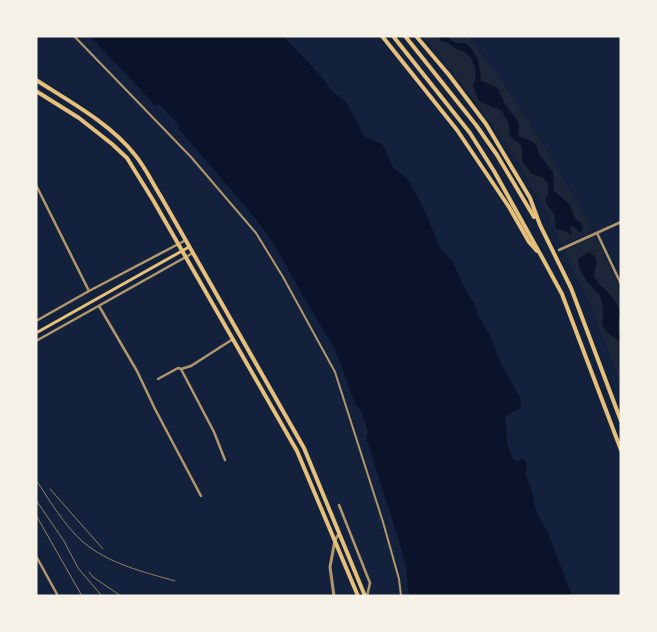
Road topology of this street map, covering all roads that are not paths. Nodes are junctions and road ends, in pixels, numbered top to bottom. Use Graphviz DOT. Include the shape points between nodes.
graph roads {
  1 [pos="74,36"];
  2 [pos="382,36"];
  3 [pos="394,36"];
  4 [pos="406,36"];
  5 [pos="416,36"];
  6 [pos="36,80"];
  7 [pos="36,91"];
  8 [pos="36,185"];
  9 [pos="621,222"];
  10 [pos="540,225"];
  11 [pos="597,233"];
  12 [pos="186,240"];
  13 [pos="179,244"];
  14 [pos="189,246"];
  15 [pos="182,250"];
  16 [pos="559,250"];
  17 [pos="193,253"];
  18 [pos="186,257"];
  19 [pos="543,259"];
  20 [pos="621,284"];
  21 [pos="89,291"];
  22 [pos="99,306"];
  23 [pos="36,321"];
  24 [pos="36,333"];
  25 [pos="233,339"];
  26 [pos="36,342"];
  27 [pos="181,370"];
  28 [pos="158,379"];
  29 [pos="621,421"];
  30 [pos="621,450"];
  31 [pos="225,460"];
  32 [pos="201,496"];
  33 [pos="339,505"];
  34 [pos="340,533"];
  35 [pos="335,540"];
  36 [pos="36,556"];
  37 [pos="58,596"];
  38 [pos="334,596"];
  39 [pos="358,596"];
  40 [pos="366,596"];
  41 [pos="401,596"];
  1 -- 41 [label="street" via="191,157 256,233 284,277 335,372 383,522"];
  2 -- 19 [label="main road" via="457,130"];
  3 -- 19 [label="main road" via="470,133"];
  4 -- 10 [label="main road" via="497,155"];
  5 -- 10 [label="main road" via="486,124 530,198"];
  6 -- 12 [label="main road" via="90,115 135,155"];
  7 -- 13 [label="main road" via="79,118 127,158"];
  8 -- 21 [label="street"];
  9 -- 11 [label="street"];
  10 -- 29 [label="main road" via="571,288"];
  11 -- 16 [label="street"];
  11 -- 20 [label="street"];
  12 -- 13 [label="street"];
  12 -- 14 [label="main road"];
  13 -- 15 [label="main road"];
  13 -- 21 [label="street"];
  14 -- 15 [label="main road"];
  14 -- 17 [label="main road"];
  15 -- 18 [label="main road"];
  15 -- 24 [label="main road"];
  17 -- 18 [label="street"];
  17 -- 34 [label="main road" via="304,448"];
  18 -- 22 [label="street"];
  18 -- 25 [label="main road"];
  19 -- 30 [label="main road" via="562,294"];
  21 -- 23 [label="street"];
  22 -- 26 [label="street"];
  22 -- 32 [label="street"];
  25 -- 27 [label="street"];
  25 -- 35 [label="main road" via="297,451"];
  27 -- 28 [label="street" via="178,368"];
  27 -- 31 [label="street"];
  33 -- 40 [label="street" via="370,583"];
  34 -- 35 [label="street"];
  34 -- 40 [label="main road"];
  35 -- 38 [label="street" via="330,567"];
  35 -- 39 [label="main road"];
  36 -- 37 [label="street"];
}
